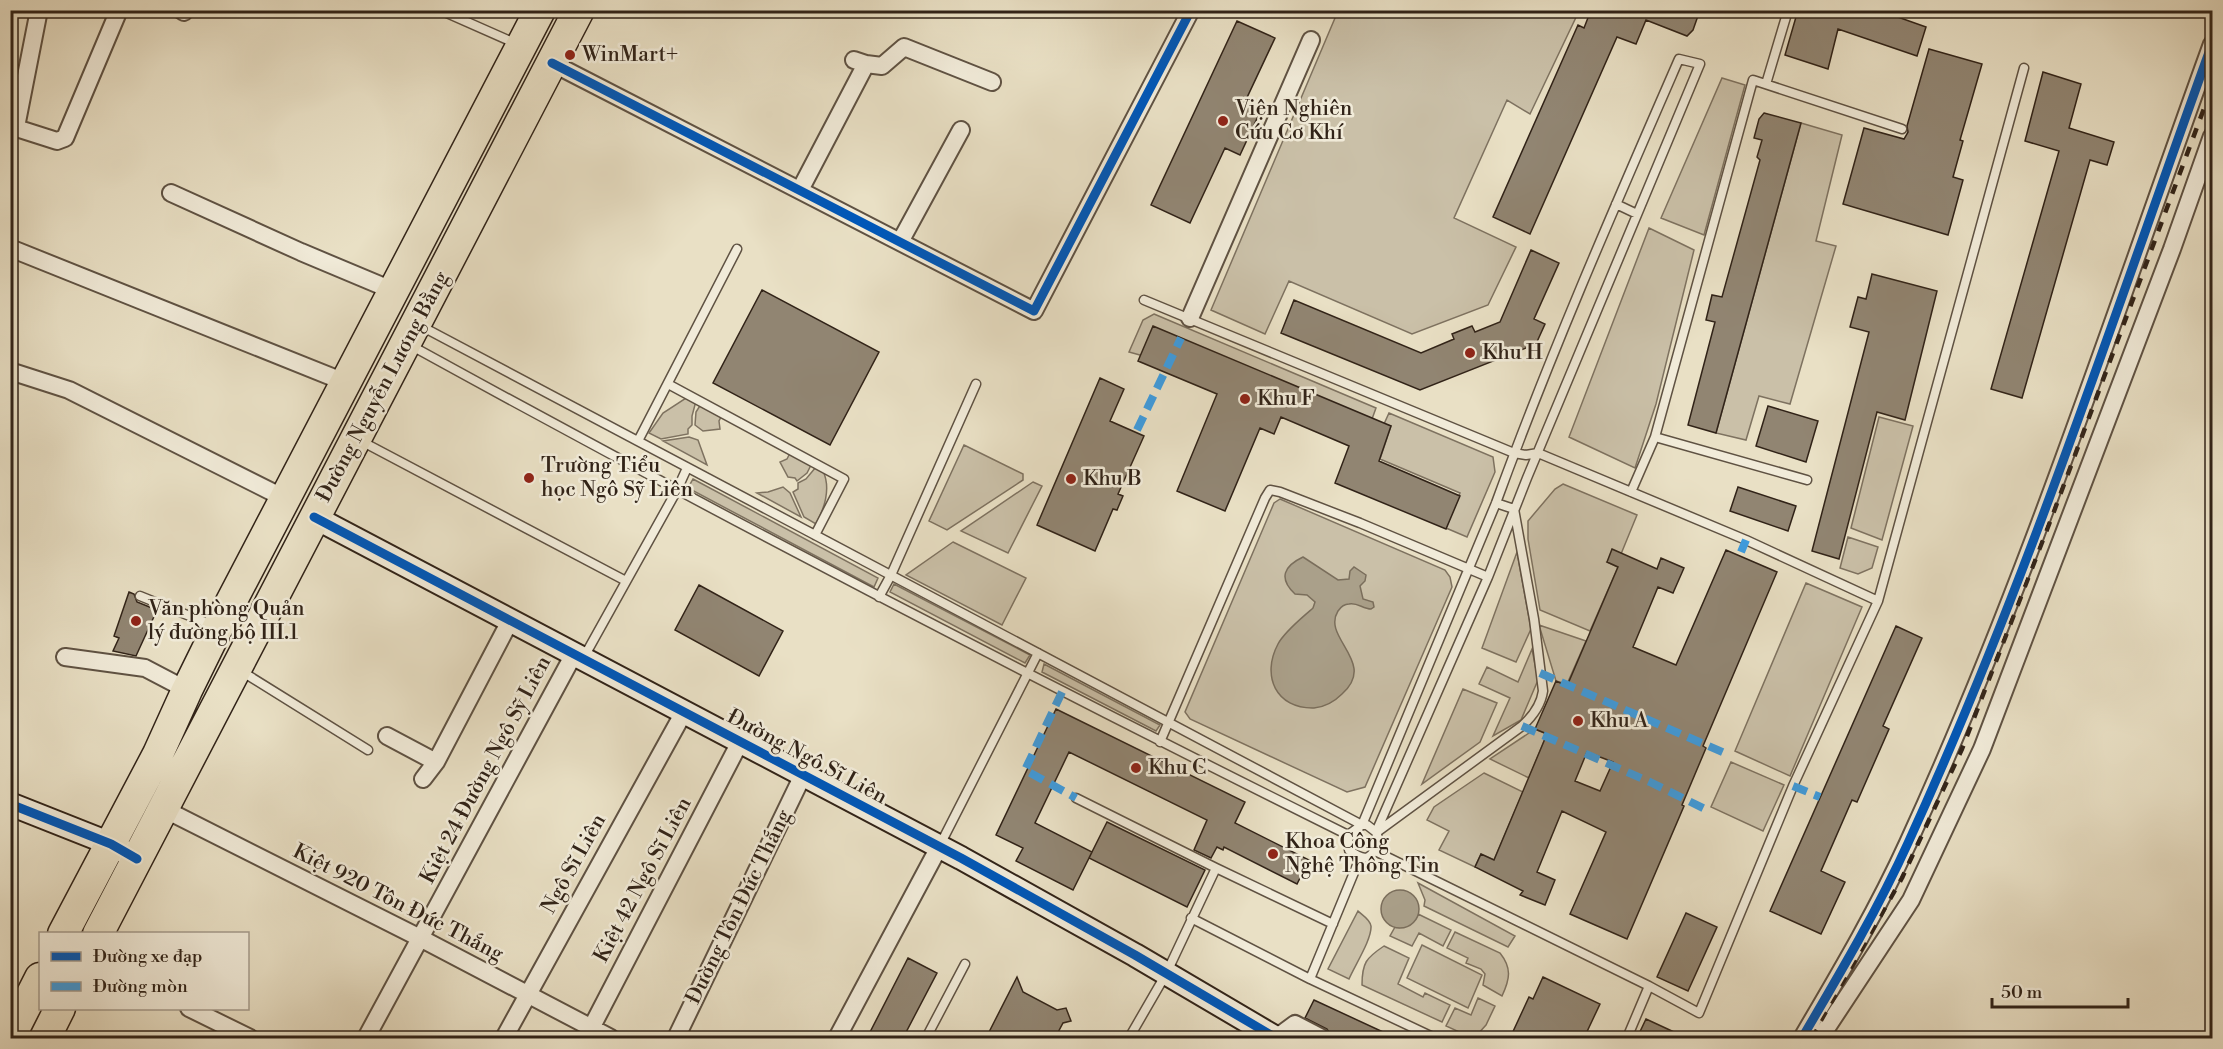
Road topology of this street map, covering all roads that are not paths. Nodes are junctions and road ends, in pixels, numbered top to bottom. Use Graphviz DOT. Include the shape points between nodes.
graph roads {
  1 [pos="39,10"];
  2 [pos="118,10"];
  3 [pos="440,10"];
  4 [pos="540,10"];
  5 [pos="579,10"];
  6 [pos="1191,10"];
  7 [pos="1786,17"];
  8 [pos="1311,40"];
  9 [pos="2212,44"];
  10 [pos="520,46"];
  11 [pos="552,63"];
  12 [pos="2024,68"];
  13 [pos="992,82"];
  14 [pos="1766,84"];
  15 [pos="13,126"];
  16 [pos="1902,129"];
  17 [pos="962,130"];
  18 [pos="2212,136"];
  19 [pos="800,190"];
  20 [pos="171,193"];
  21 [pos="1616,204"];
  22 [pos="1637,214"];
  23 [pos="900,242"];
  24 [pos="10,248"];
  25 [pos="737,249"];
  26 [pos="394,291"];
  27 [pos="1144,300"];
  28 [pos="1190,318"];
  29 [pos="378,321"];
  30 [pos="411,335"];
  31 [pos="10,371"];
  32 [pos="347,383"];
  33 [pos="668,384"];
  34 [pos="976,384"];
  35 [pos="1655,437"];
  36 [pos="355,438"];
  37 [pos="638,441"];
  38 [pos="1514,453"];
  39 [pos="1538,453"];
  40 [pos="687,468"];
  41 [pos="1807,480"];
  42 [pos="677,490"];
  43 [pos="1631,492"];
  44 [pos="286,499"];
  45 [pos="1496,503"];
  46 [pos="1514,509"];
  47 [pos="314,517"];
  48 [pos="814,535"];
  49 [pos="1468,568"];
  50 [pos="891,575"];
  51 [pos="1488,577"];
  52 [pos="627,580"];
  53 [pos="140,596"];
  54 [pos="879,597"];
  55 [pos="1878,601"];
  56 [pos="510,621"];
  57 [pos="218,627"];
  58 [pos="1038,653"];
  59 [pos="65,657"];
  60 [pos="578,657"];
  61 [pos="236,668"];
  62 [pos="1028,675"];
  63 [pos="187,690"];
  64 [pos="684,712"];
  65 [pos="1169,723"];
  66 [pos="387,736"];
  67 [pos="740,742"];
  68 [pos="1160,742"];
  69 [pos="368,750"];
  70 [pos="436,762"];
  71 [pos="803,775"];
  72 [pos="423,779"];
  73 [pos="1076,798"];
  74 [pos="10,804"];
  75 [pos="164,808"];
  76 [pos="1362,825"];
  77 [pos="1376,832"];
  78 [pos="1348,835"];
  79 [pos="111,844"];
  80 [pos="939,847"];
  81 [pos="1375,851"];
  82 [pos="1360,858"];
  83 [pos="137,859"];
  84 [pos="1216,868"];
  85 [pos="1191,918"];
  86 [pos="1333,924"];
  87 [pos="64,932"];
  88 [pos="99,932"];
  89 [pos="422,939"];
  90 [pos="964,964"];
  91 [pos="1166,974"];
  92 [pos="1310,979"];
  93 [pos="39,980"];
  94 [pos="1649,986"];
  95 [pos="527,994"];
  96 [pos="59,1010"];
  97 [pos="193,1010"];
  98 [pos="588,1033"];
  99 [pos="10,1036"];
  100 [pos="240,1037"];
  101 [pos="45,1038"];
  102 [pos="366,1038"];
  103 [pos="504,1038"];
  104 [pos="611,1038"];
  105 [pos="676,1038"];
  106 [pos="837,1038"];
  107 [pos="926,1038"];
  108 [pos="1129,1038"];
  109 [pos="1276,1038"];
  110 [pos="1322,1038"];
  111 [pos="1435,1038"];
  112 [pos="1627,1038"];
  113 [pos="1802,1038"];
  114 [pos="1820,1038"];
  1 -- 15 [label="street"];
  2 -- 15 [label="street" via="66,138 57,141"];
  3 -- 10 [label="lane"];
  4 -- 10 [label="highway, Đường Nguyễn Lương Bằng"];
  5 -- 11 [label="highway, Đường Nguyễn Lương Bằng"];
  6 -- 23 [label="street" via="1034,311"];
  7 -- 14 [label="lane"];
  8 -- 28 [label="street"];
  9 -- 113 [label="street" via="2005,615 1907,845"];
  10 -- 26 [label="highway, Đường Nguyễn Lương Bằng"];
  11 -- 19 [label="street"];
  11 -- 30 [label="highway, Đường Nguyễn Lương Bằng"];
  12 -- 55 [label="lane"];
  13 -- 19 [label="street" via="904,46 885,64 860,62"];
  14 -- 16 [label="lane"];
  14 -- 35 [label="lane" via="1753,80"];
  17 -- 23 [label="street"];
  18 -- 114 [label="street" via="1982,749 1911,900"];
  19 -- 23 [label="street"];
  20 -- 26 [label="street"];
  21 -- 22 [label="lane"];
  21 -- 22 [label="lane" via="1679,59 1700,64"];
  21 -- 38 [label="lane"];
  22 -- 39 [label="lane"];
  24 -- 32 [label="street"];
  25 -- 33 [label="lane"];
  26 -- 29 [label="highway, Đường Nguyễn Lương Bằng"];
  27 -- 28 [label="lane"];
  28 -- 38 [label="lane"];
  29 -- 30 [label="highway"];
  29 -- 32 [label="highway, Đường Nguyễn Lương Bằng"];
  30 -- 36 [label="highway, Đường Nguyễn Lương Bằng"];
  30 -- 37 [label="lane"];
  30 -- 42 [label="lane"];
  31 -- 44 [label="street" via="69,390"];
  32 -- 44 [label="highway, Đường Nguyễn Lương Bằng"];
  33 -- 37 [label="lane"];
  33 -- 48 [label="lane" via="844,478"];
  34 -- 50 [label="lane"];
  35 -- 41 [label="lane"];
  35 -- 43 [label="lane"];
  36 -- 47 [label="highway, Đường Nguyễn Lương Bằng"];
  36 -- 52 [label="lane"];
  37 -- 40 [label="lane"];
  38 -- 39 [label="lane"];
  38 -- 45 [label="lane"];
  39 -- 43 [label="lane"];
  39 -- 46 [label="lane"];
  40 -- 42 [label="lane"];
  40 -- 48 [label="lane"];
  42 -- 52 [label="lane"];
  42 -- 54 [label="lane"];
  43 -- 55 [label="lane"];
  44 -- 57 [label="highway, Đường Nguyễn Lương Bằng"];
  45 -- 46 [label="lane"];
  45 -- 49 [label="lane"];
  46 -- 51 [label="lane"];
  46 -- 77 [label="lane" via="1534,619 1543,691 1540,702 1522,726"];
  47 -- 56 [label="street, Đường Ngô Sĩ Liên"];
  47 -- 61 [label="highway, Đường Nguyễn Lương Bằng"];
  48 -- 50 [label="lane"];
  49 -- 51 [label="lane"];
  49 -- 65 [label="lane" via="1270,490"];
  49 -- 76 [label="lane"];
  50 -- 54 [label="lane"];
  50 -- 58 [label="lane"];
  51 -- 77 [label="lane"];
  52 -- 60 [label="lane"];
  53 -- 57 [label="lane"];
  54 -- 62 [label="lane"];
  55 -- 94 [label="lane" via="1793,786 1699,1013"];
  56 -- 60 [label="street, Đường Ngô Sĩ Liên"];
  56 -- 70 [label="street"];
  57 -- 63 [label="highway, Đường Nguyễn Lương Bằng"];
  58 -- 62 [label="lane"];
  58 -- 65 [label="lane"];
  59 -- 63 [label="street" via="145,668"];
  60 -- 64 [label="street, Đường Ngô Sĩ Liên"];
  60 -- 89 [label="street, Kiệt 24 Đường Ngô Sỹ Liên"];
  61 -- 69 [label="lane"];
  61 -- 75 [label="highway, Đường Nguyễn Lương Bằng"];
  62 -- 68 [label="lane"];
  62 -- 80 [label="lane"];
  63 -- 79 [label="highway, Đường Nguyễn Lương Bằng"];
  64 -- 67 [label="street, Đường Ngô Sĩ Liên"];
  64 -- 95 [label="street, Ngô Sĩ Liên"];
  65 -- 68 [label="lane"];
  65 -- 76 [label="lane"];
  66 -- 70 [label="street"];
  67 -- 71 [label="street, Đường Ngô Sĩ Liên"];
  67 -- 98 [label="street, Kiệt 42 Ngô Sĩ Liên"];
  68 -- 78 [label="lane"];
  70 -- 72 [label="street"];
  71 -- 80 [label="street, Đường Ngô Sĩ Liên"];
  71 -- 105 [label="street, Đường Tôn Đức Thắng"];
  73 -- 84 [label="lane"];
  74 -- 79 [label="street"];
  75 -- 83 [label="highway, Đường Nguyễn Lương Bằng"];
  75 -- 89 [label="street, Kiệt 920 Tôn Đức Thắng"];
  76 -- 77 [label="lane"];
  76 -- 78 [label="lane"];
  77 -- 81 [label="lane" via="1379,841"];
  78 -- 82 [label="lane" via="1349,850"];
  79 -- 83 [label="street"];
  79 -- 87 [label="highway"];
  80 -- 91 [label="street, Đường Ngô Sĩ Liên"];
  80 -- 106 [label="street"];
  81 -- 82 [label="lane"];
  81 -- 94 [label="lane"];
  82 -- 86 [label="lane"];
  83 -- 88 [label="highway"];
  84 -- 85 [label="lane"];
  84 -- 86 [label="lane"];
  85 -- 91 [label="lane"];
  85 -- 92 [label="lane"];
  86 -- 92 [label="lane"];
  89 -- 95 [label="street, Kiệt 920 Tôn Đức Thắng"];
  89 -- 102 [label="street, Kiệt 24 Đường Ngô Sỹ Liên"];
  90 -- 107 [label="lane"];
  91 -- 108 [label="lane"];
  91 -- 109 [label="street, Đường Ngô Sĩ Liên"];
  92 -- 111 [label="lane"];
  93 -- 99 [label="highway"];
  94 -- 112 [label="lane"];
  95 -- 98 [label="street, Kiệt 920 Tôn Đức Thắng"];
  95 -- 103 [label="street, Ngô Sĩ Liên"];
  96 -- 101 [label="highway"];
  97 -- 100 [label="street"];
  98 -- 104 [label="street, Kiệt 920 Tôn Đức Thắng"];
  109 -- 110 [label="street, Đường Ngô Sĩ Liên" via="1295,1024"];
}
